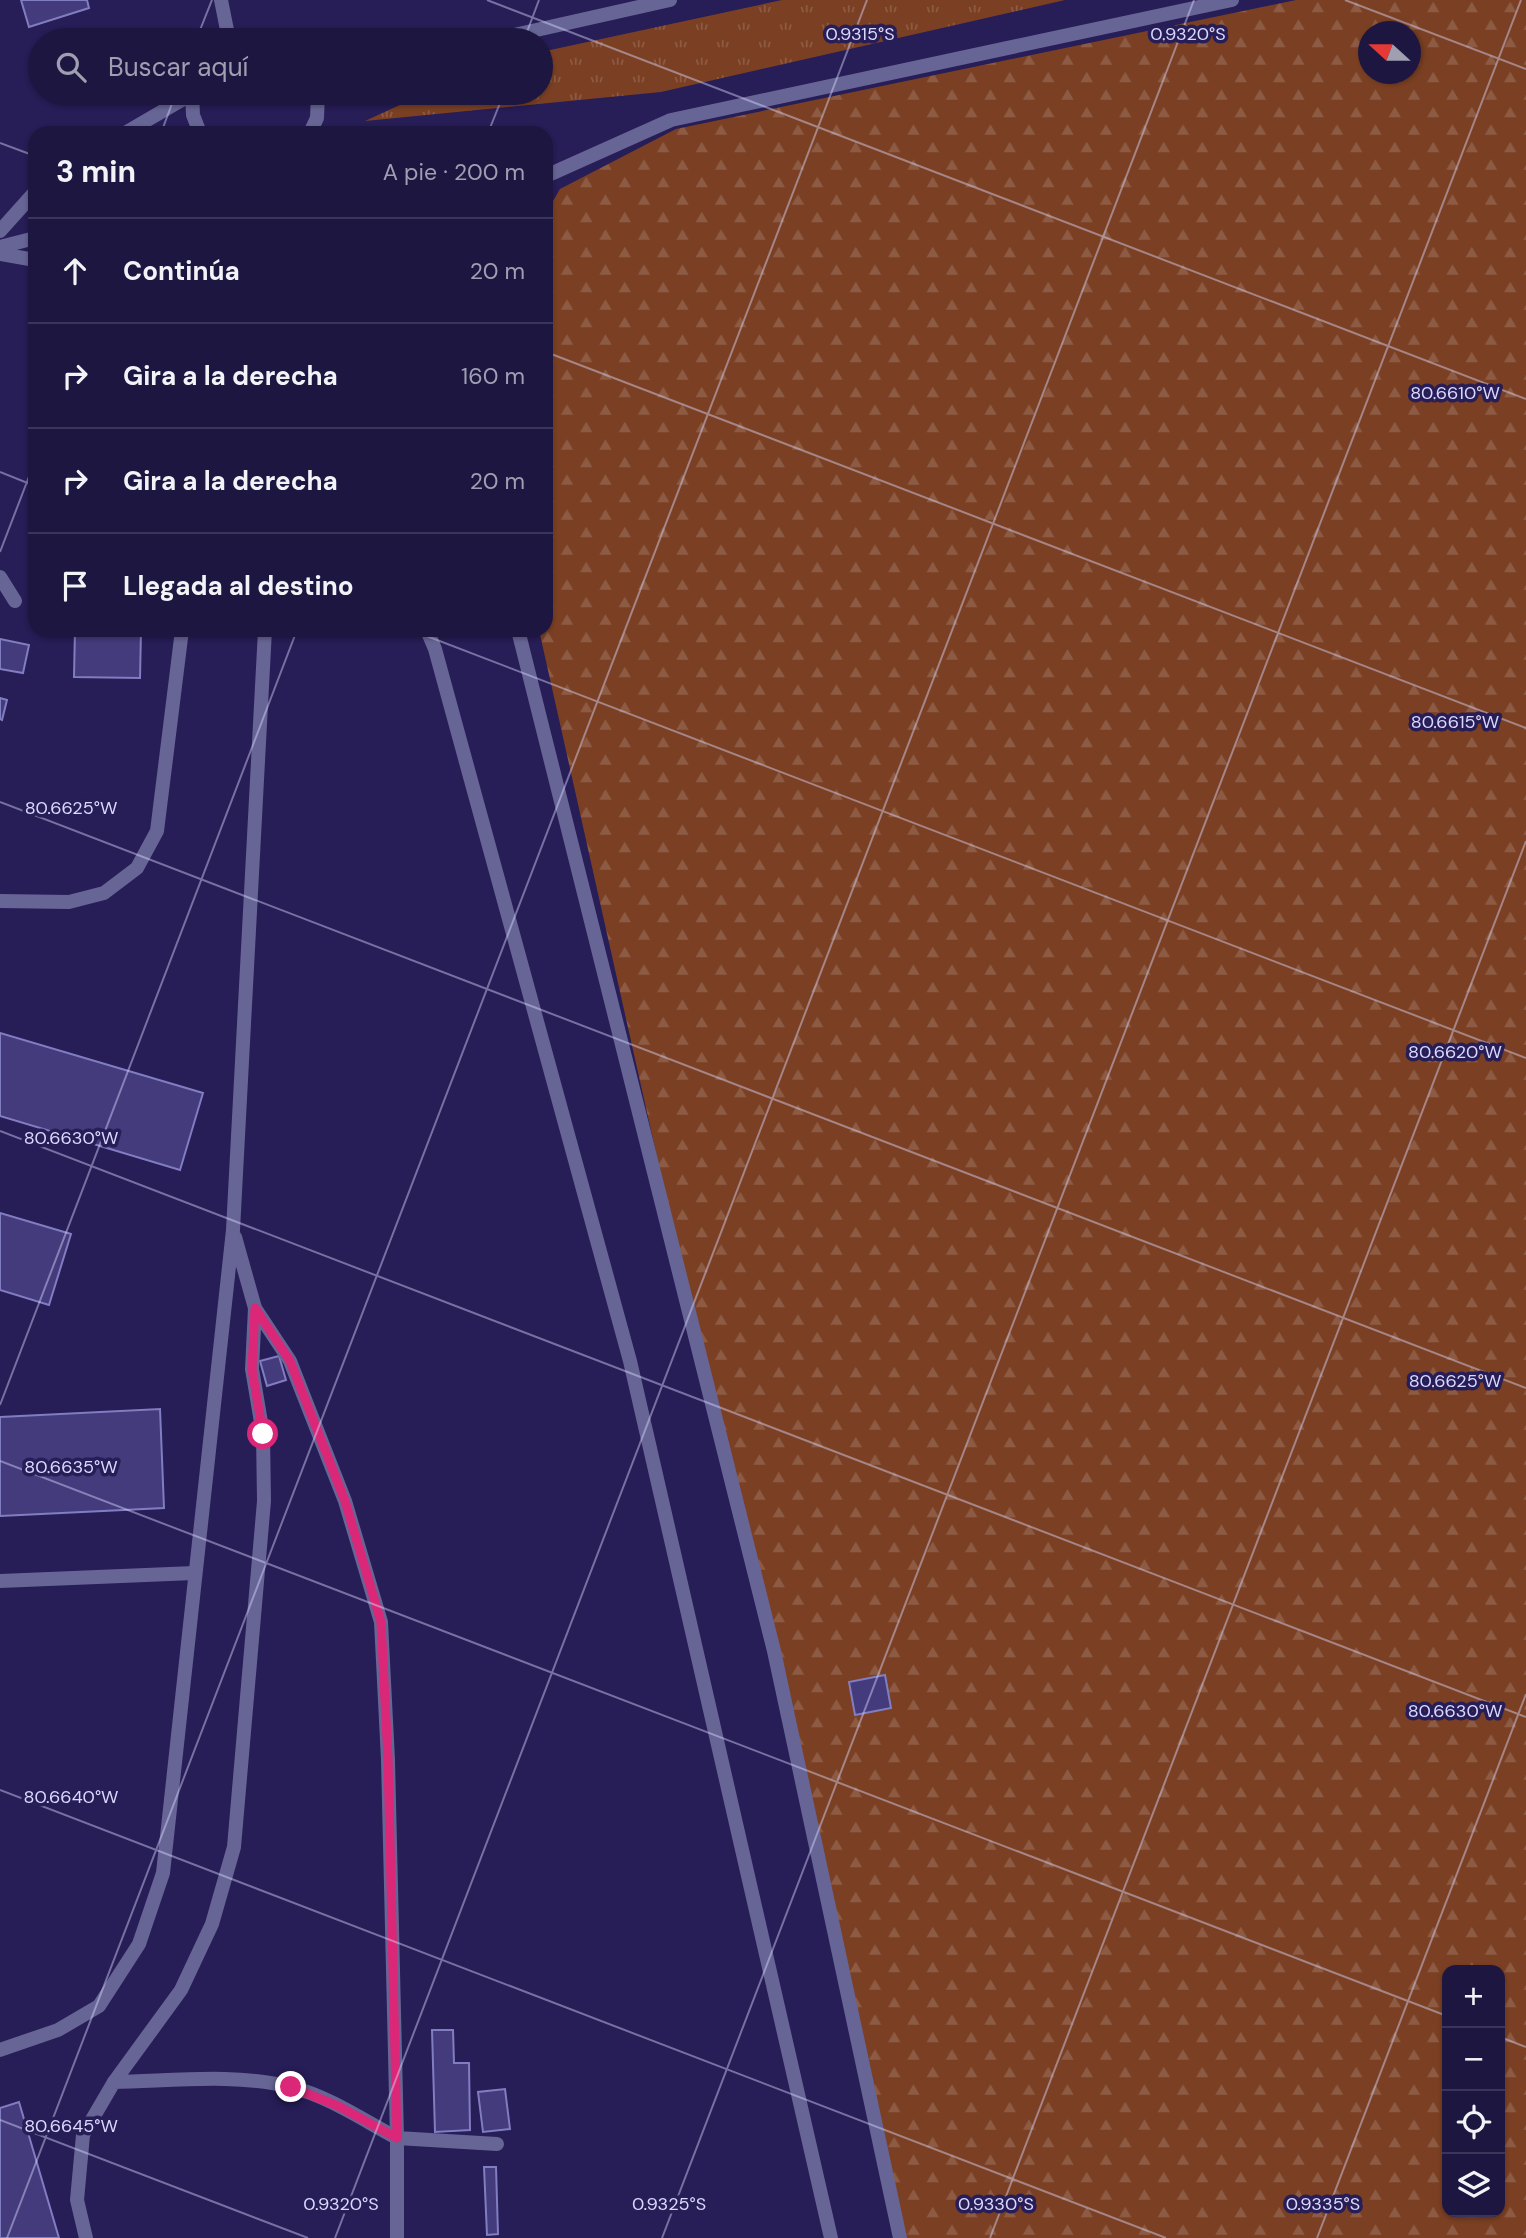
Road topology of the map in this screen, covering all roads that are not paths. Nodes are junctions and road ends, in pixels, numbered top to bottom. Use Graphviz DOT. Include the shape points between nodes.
graph roads {
  1 [pos="221,0"];
  2 [pos="670,0"];
  3 [pos="1232,0"];
  4 [pos="227,28"];
  5 [pos="545,28"];
  6 [pos="172,105"];
  7 [pos="193,105"];
  8 [pos="318,105"];
  9 [pos="137,126"];
  10 [pos="197,126"];
  11 [pos="313,126"];
  12 [pos="553,173"];
  13 [pos="28,200"];
  14 [pos="0,231"];
  15 [pos="28,240"];
  16 [pos="0,247"];
  17 [pos="0,254"];
  18 [pos="28,260"];
  19 [pos="0,578"];
  20 [pos="15,601"];
  21 [pos="180,637"];
  22 [pos="265,637"];
  23 [pos="430,637"];
  24 [pos="519,637"];
  25 [pos="0,901"];
  26 [pos="233,1230"];
  27 [pos="255,1308"];
  28 [pos="194,1573"];
  29 [pos="0,1581"];
  30 [pos="0,2050"];
  31 [pos="114,2082"];
  32 [pos="397,2138"];
  33 [pos="497,2144"];
  34 [pos="86,2238"];
  35 [pos="397,2238"];
  36 [pos="831,2238"];
  37 [pos="900,2238"];
  1 -- 4 [label="lane"];
  2 -- 5 [label="lane"];
  3 -- 12 [label="lane" via="671,120"];
  6 -- 9 [label="lane"];
  7 -- 10 [label="lane"];
  8 -- 11 [label="lane"];
  13 -- 14 [label="lane"];
  15 -- 16 [label="lane"];
  17 -- 18 [label="lane"];
  19 -- 20 [label="lane"];
  21 -- 25 [label="lane" via="157,831 137,868 104,893 69,902"];
  22 -- 26 [label="lane"];
  23 -- 36 [label="lane" via="630,1361"];
  24 -- 37 [label="lane" via="774,1651"];
  26 -- 27 [label="lane"];
  26 -- 28 [label="lane"];
  27 -- 31 [label="lane" via="252,1369 263,1434 264,1501 233,1847 212,1924 181,1990"];
  27 -- 32 [label="lane" via="290,1361 345,1501 381,1622"];
  28 -- 29 [label="lane"];
  28 -- 30 [label="lane" via="163,1873 139,1944 99,2006 58,2030"];
  31 -- 32 [label="lane" via="239,2080 291,2087"];
  31 -- 34 [label="lane" via="83,2135 77,2200"];
  32 -- 33 [label="lane"];
  32 -- 35 [label="lane"];
}
